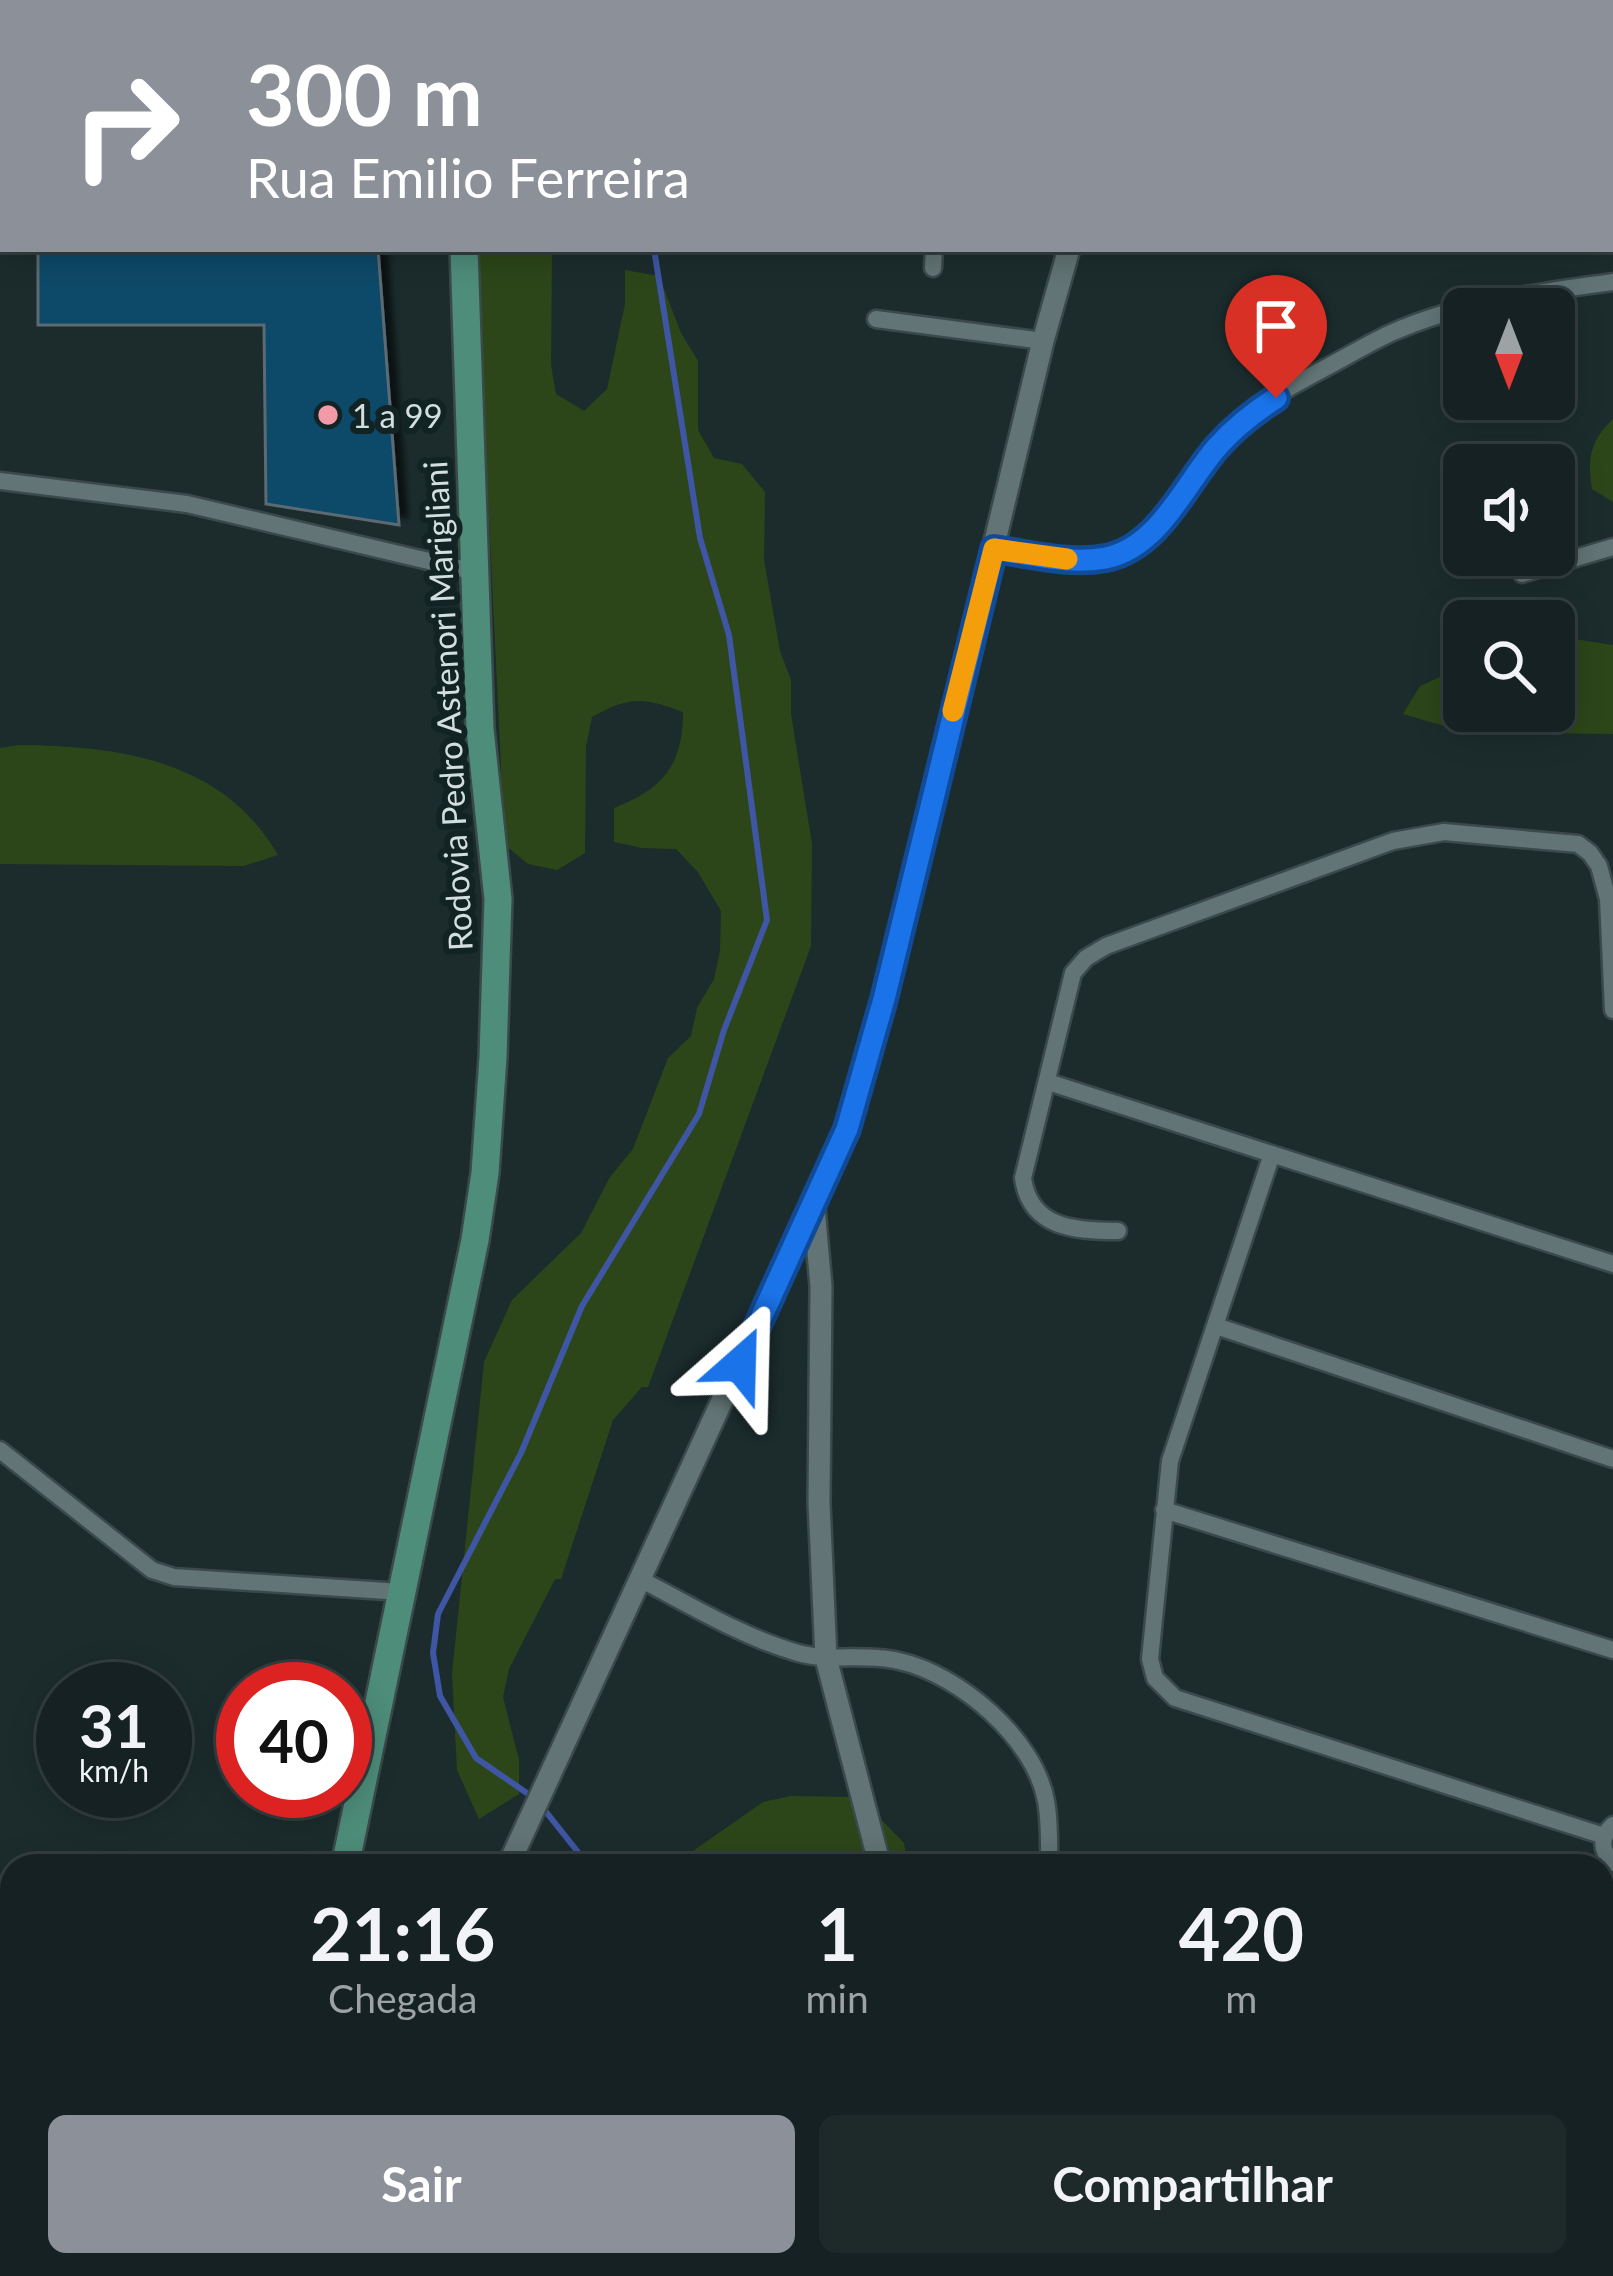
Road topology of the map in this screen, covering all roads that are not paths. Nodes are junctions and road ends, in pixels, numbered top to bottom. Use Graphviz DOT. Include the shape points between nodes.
graph roads {
  1 [pos="464,252"];
  2 [pos="1068,252"];
  3 [pos="1613,282"];
  4 [pos="876,319"];
  5 [pos="1043,341"];
  6 [pos="0,481"];
  7 [pos="1613,547"];
  8 [pos="994,549"];
  9 [pos="1575,558"];
  10 [pos="475,572"];
  11 [pos="1613,1010"];
  12 [pos="1048,1082"];
  13 [pos="1271,1154"];
  14 [pos="813,1204"];
  15 [pos="1118,1231"];
  16 [pos="1613,1264"];
  17 [pos="1216,1326"];
  18 [pos="0,1450"];
  19 [pos="1613,1459"];
  20 [pos="1164,1510"];
  21 [pos="638,1578"];
  22 [pos="401,1592"];
  23 [pos="1613,1650"];
  24 [pos="826,1658"];
  25 [pos="1608,1830"];
  26 [pos="347,1854"];
  27 [pos="513,1854"];
  28 [pos="877,1854"];
  29 [pos="1048,1854"];
  1 -- 10 [label="main road, Rodovia Pedro Astenori Marigliani"];
  2 -- 5 [label="street"];
  3 -- 8 [label="street" via="1448,312 1302,381 1250,414 1141,542 1111,557 1079,561"];
  4 -- 5 [label="street"];
  5 -- 8 [label="street"];
  6 -- 10 [label="street" via="188,504"];
  7 -- 9 [label="street"];
  8 -- 14 [label="street" via="884,999 847,1129"];
  10 -- 22 [label="main road, Rodovia Pedro Astenori Marigliani" via="498,899 487,1150"];
  11 -- 12 [label="street" via="1608,899 1590,853 1578,844 1444,832 1346,856 1086,958 1073,974"];
  12 -- 13 [label="street"];
  12 -- 15 [label="street" via="1023,1178 1026,1202 1063,1224"];
  13 -- 16 [label="street"];
  13 -- 17 [label="street"];
  14 -- 21 [label="street"];
  14 -- 24 [label="street"];
  17 -- 19 [label="street"];
  17 -- 20 [label="street" via="1180,1423"];
  18 -- 22 [label="street" via="152,1570"];
  20 -- 23 [label="street"];
  20 -- 25 [label="street" via="1150,1660 1175,1698"];
  21 -- 24 [label="street" via="746,1634"];
  21 -- 27 [label="street"];
  22 -- 26 [label="main road, Rodovia Pedro Astenori Marigliani"];
  24 -- 28 [label="street"];
  24 -- 29 [label="street" via="898,1661 945,1676 984,1706 1018,1741 1046,1798"];
}
